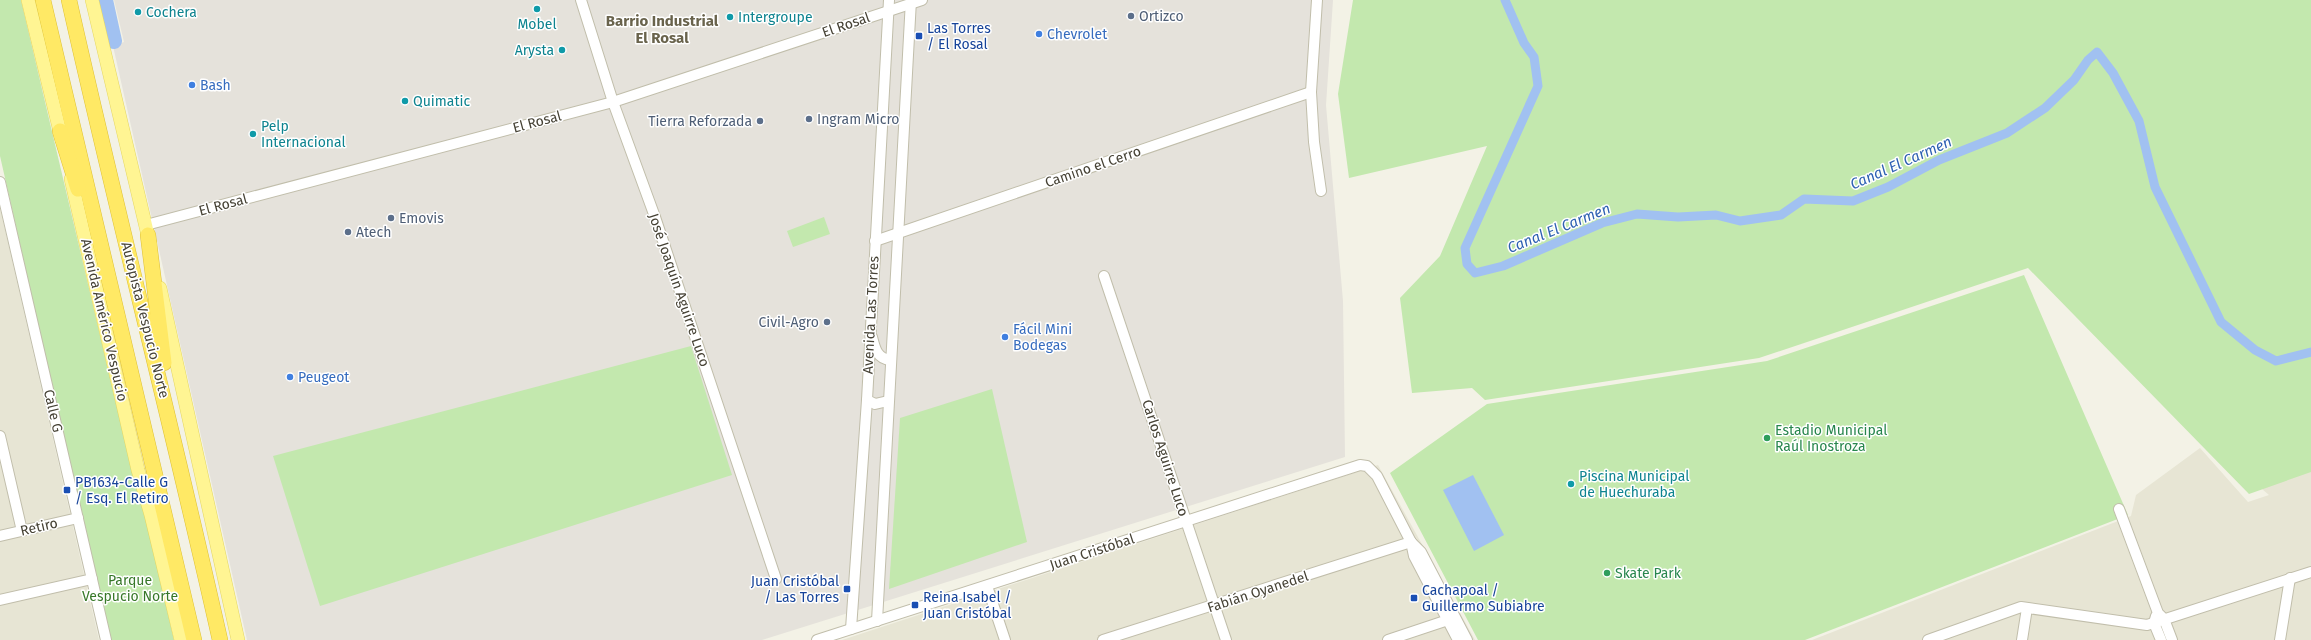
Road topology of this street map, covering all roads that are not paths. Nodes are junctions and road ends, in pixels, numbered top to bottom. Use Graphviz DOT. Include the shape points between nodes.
graph roads {
  1 [pos="28,0"];
  2 [pos="43,0"];
  3 [pos="69,0"];
  4 [pos="92,0"];
  5 [pos="581,0"];
  6 [pos="888,0"];
  7 [pos="922,0"];
  8 [pos="1317,0"];
  9 [pos="910,2"];
  10 [pos="888,11"];
  11 [pos="1311,92"];
  12 [pos="613,102"];
  13 [pos="60,130"];
  14 [pos="0,182"];
  15 [pos="1321,191"];
  16 [pos="147,230"];
  17 [pos="898,233"];
  18 [pos="875,241"];
  19 [pos="1104,276"];
  20 [pos="116,308"];
  21 [pos="870,332"];
  22 [pos="890,360"];
  23 [pos="867,400"];
  24 [pos="888,401"];
  25 [pos="171,423"];
  26 [pos="0,436"];
  27 [pos="4,473"];
  28 [pos="2119,509"];
  29 [pos="78,518"];
  30 [pos="1186,521"];
  31 [pos="22,531"];
  32 [pos="0,536"];
  33 [pos="1411,542"];
  34 [pos="2311,572"];
  35 [pos="2290,578"];
  36 [pos="92,579"];
  37 [pos="776,580"];
  38 [pos="987,586"];
  39 [pos="0,600"];
  40 [pos="1215,606"];
  41 [pos="2027,608"];
  42 [pos="2161,616"];
  43 [pos="1452,619"];
  44 [pos="877,621"];
  45 [pos="2154,623"];
  46 [pos="851,629"];
  47 [pos="106,639"];
  48 [pos="95,640"];
  49 [pos="180,640"];
  50 [pos="194,640"];
  51 [pos="220,640"];
  52 [pos="238,640"];
  53 [pos="817,640"];
  54 [pos="1005,640"];
  55 [pos="1103,640"];
  56 [pos="1226,640"];
  57 [pos="1388,640"];
  58 [pos="1458,640"];
  59 [pos="1467,640"];
  60 [pos="1928,640"];
  61 [pos="2022,640"];
  62 [pos="2161,640"];
  63 [pos="2172,640"];
  64 [pos="2280,640"];
  1 -- 13 [label="main road, Avenida Américo Vespucio"];
  2 -- 20 [label="highway, Autopista Vespucio Norte"];
  3 -- 25 [label="highway, Autopista Vespucio Norte" via="115,204"];
  4 -- 16 [label="main road"];
  5 -- 12 [label="street, José Joaquín Aguirre Luco"];
  6 -- 10 [label="street, Avenida Las Torres"];
  7 -- 9 [label="street, El Rosal"];
  8 -- 11 [label="street"];
  9 -- 10 [label="street, El Rosal"];
  9 -- 17 [label="street, Avenida Las Torres"];
  10 -- 12 [label="street, El Rosal"];
  10 -- 18 [label="street, Avenida Las Torres"];
  11 -- 15 [label="street" via="1314,142"];
  11 -- 17 [label="street, Camino el Cerro"];
  12 -- 16 [label="street, El Rosal"];
  12 -- 37 [label="street, José Joaquín Aguirre Luco" via="661,236"];
  13 -- 20 [label="highway"];
  13 -- 49 [label="main road, Avenida Américo Vespucio"];
  14 -- 29 [label="street, Calle G"];
  16 -- 25 [label="highway"];
  16 -- 52 [label="main road"];
  17 -- 18 [label="street, Camino el Cerro"];
  17 -- 22 [label="street, Avenida Las Torres"];
  18 -- 21 [label="street, Avenida Las Torres"];
  19 -- 30 [label="street, Carlos Aguirre Luco"];
  20 -- 50 [label="highway, Autopista Vespucio Norte"];
  21 -- 22 [label="street" via="878,354"];
  21 -- 23 [label="street, Avenida Las Torres"];
  22 -- 24 [label="street, Avenida Las Torres"];
  23 -- 24 [label="street" via="875,404"];
  23 -- 46 [label="street, Avenida Las Torres"];
  24 -- 44 [label="street, Avenida Las Torres"];
  25 -- 51 [label="highway, Autopista Vespucio Norte"];
  26 -- 27 [label="street"];
  27 -- 31 [label="street"];
  28 -- 42 [label="street"];
  29 -- 31 [label="street, Retiro"];
  29 -- 36 [label="street, Calle G"];
  30 -- 33 [label="street, Juan Cristóbal" via="1360,465 1367,466 1377,476"];
  30 -- 38 [label="street, Juan Cristóbal"];
  30 -- 40 [label="street, Carlos Aguirre Luco"];
  31 -- 32 [label="street, Retiro"];
  33 -- 40 [label="street, Fabián Oyanedel"];
  33 -- 43 [label="street" via="1421,552"];
  34 -- 35 [label="street"];
  35 -- 42 [label="street"];
  35 -- 64 [label="street"];
  36 -- 39 [label="street"];
  36 -- 47 [label="street, Calle G"];
  38 -- 44 [label="street, Juan Cristóbal"];
  38 -- 54 [label="street"];
  40 -- 55 [label="street, Fabián Oyanedel"];
  40 -- 56 [label="street, Carlos Aguirre Luco"];
  41 -- 45 [label="street" via="2147,625"];
  41 -- 60 [label="street" via="2013,609"];
  41 -- 61 [label="street"];
  42 -- 45 [label="street"];
  42 -- 63 [label="street"];
  43 -- 57 [label="street"];
  43 -- 58 [label="street"];
  43 -- 59 [label="street"];
  44 -- 46 [label="street, Juan Cristóbal"];
  45 -- 62 [label="street"];
  46 -- 53 [label="street, Juan Cristóbal"];
  47 -- 48 [label="street"];
}
